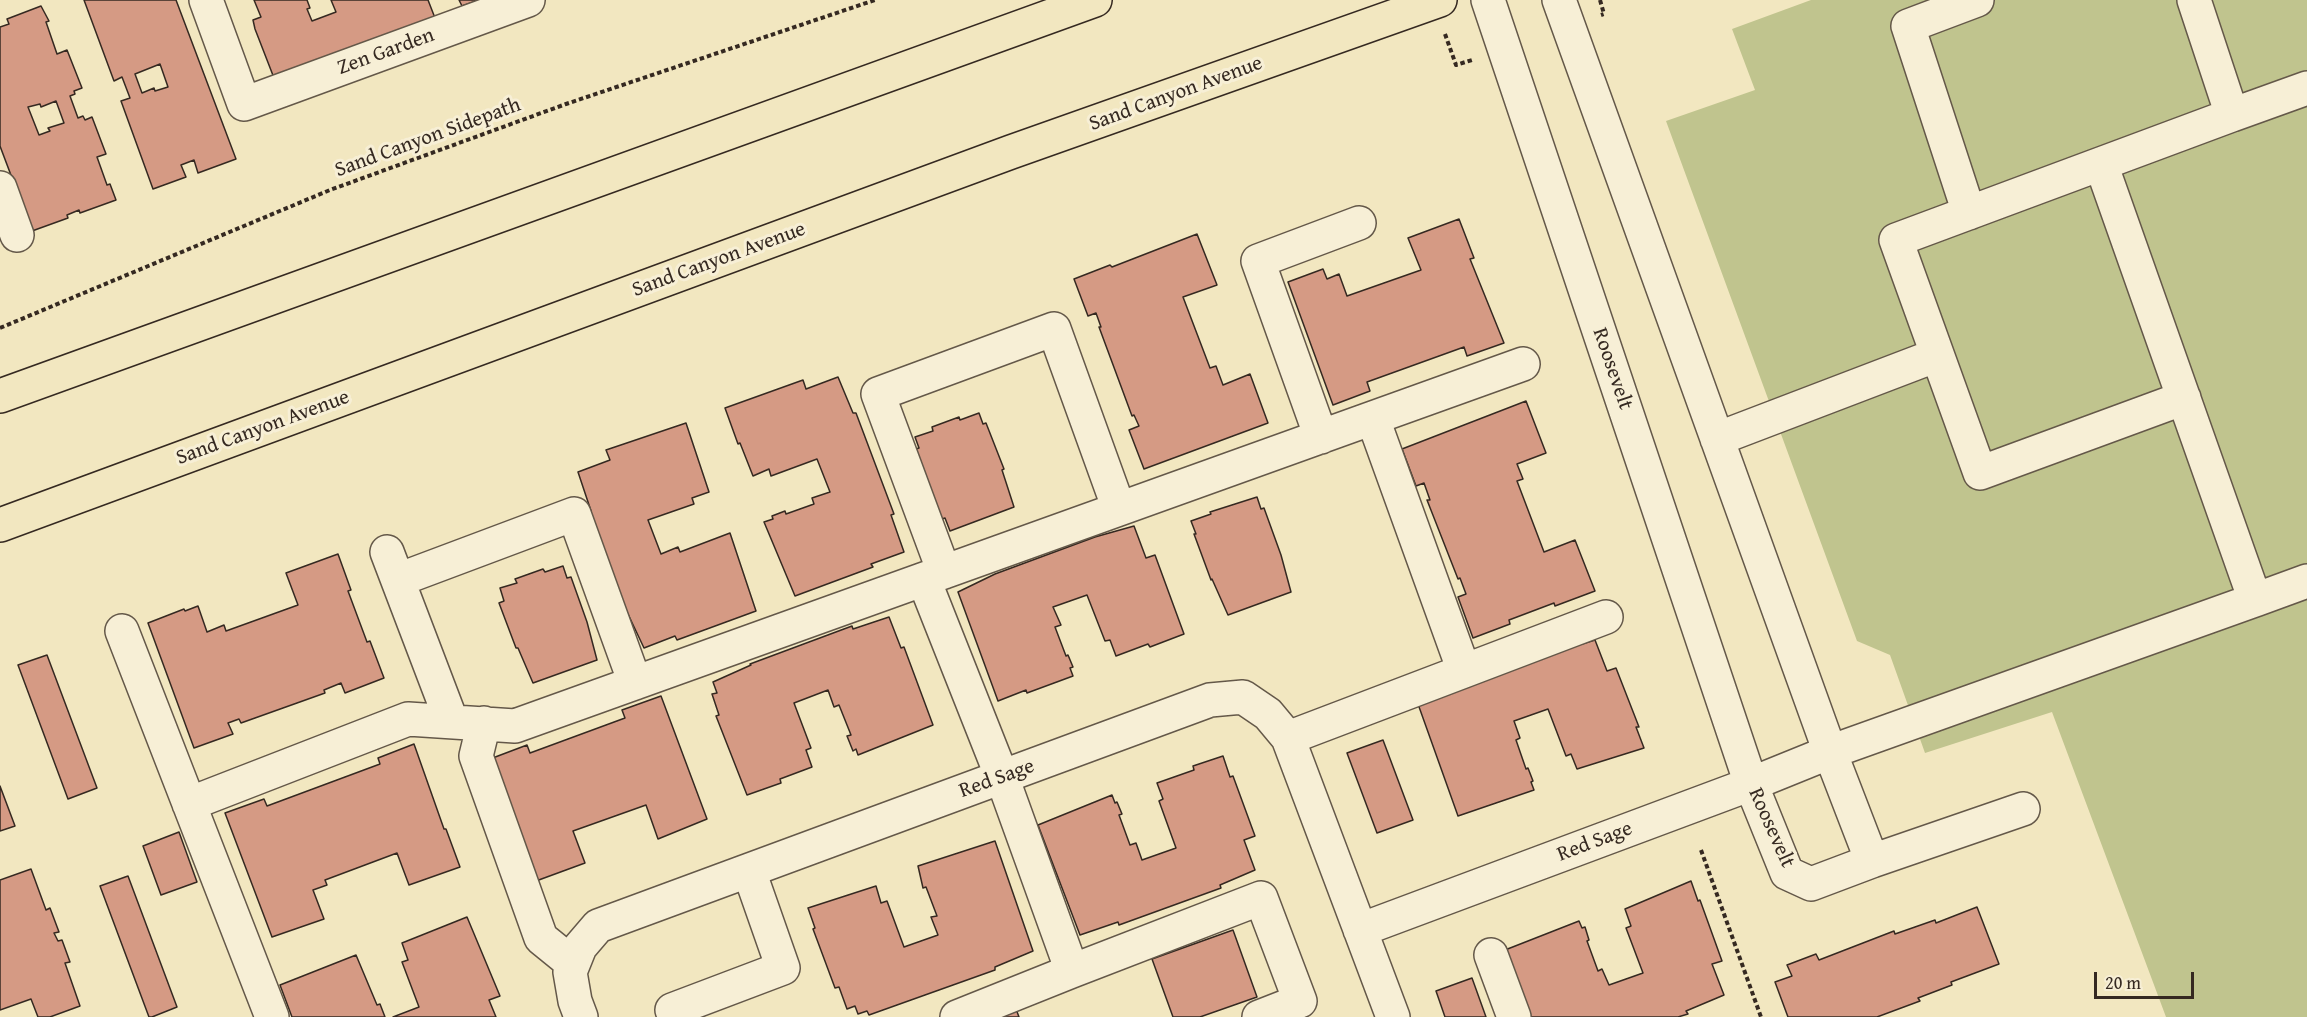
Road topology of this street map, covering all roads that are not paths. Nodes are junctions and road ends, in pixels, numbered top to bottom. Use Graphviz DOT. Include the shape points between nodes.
graph roads {
  1 [pos="206,0"];
  2 [pos="528,0"];
  3 [pos="1095,0"];
  4 [pos="1440,0"];
  5 [pos="1488,0"];
  6 [pos="1559,0"];
  7 [pos="1977,0"];
  8 [pos="2194,0"];
  9 [pos="2307,88"];
  10 [pos="2232,115"];
  11 [pos="2101,164"];
  12 [pos="0,188"];
  13 [pos="1969,213"];
  14 [pos="1359,223"];
  15 [pos="17,235"];
  16 [pos="1938,355"];
  17 [pos="1523,364"];
  18 [pos="0,396"];
  19 [pos="2184,398"];
  20 [pos="1373,419"];
  21 [pos="1321,437"];
  22 [pos="1717,439"];
  23 [pos="1119,509"];
  24 [pos="0,525"];
  25 [pos="934,576"];
  26 [pos="2307,581"];
  27 [pos="2255,600"];
  28 [pos="1606,617"];
  29 [pos="122,632"];
  30 [pos="1464,671"];
  31 [pos="635,683"];
  32 [pos="451,720"];
  33 [pos="484,723"];
  34 [pos="1288,738"];
  35 [pos="1830,752"];
  36 [pos="1002,777"];
  37 [pos="1751,784"];
  38 [pos="189,804"];
  39 [pos="2023,809"];
  40 [pos="1872,861"];
  41 [pos="748,871"];
  42 [pos="1359,930"];
  43 [pos="1491,955"];
  44 [pos="573,964"];
  45 [pos="1072,970"];
  46 [pos="672,1010"];
  47 [pos="272,1017"];
  48 [pos="581,1017"];
  49 [pos="957,1017"];
  50 [pos="1259,1017"];
  51 [pos="1393,1017"];
  52 [pos="1514,1017"];
  1 -- 2 [label="street, Zen Garden" via="244,104"];
  3 -- 18 [label="main road"];
  4 -- 24 [label="main road, Sand Canyon Avenue" via="1011,152"];
  5 -- 37 [label="street, Roosevelt"];
  6 -- 22 [label="street"];
  7 -- 13 [label="street" via="1908,26"];
  8 -- 10 [label="street"];
  9 -- 10 [label="street"];
  10 -- 11 [label="street"];
  11 -- 13 [label="street"];
  11 -- 19 [label="street"];
  12 -- 15 [label="street"];
  13 -- 16 [label="street" via="1896,240"];
  14 -- 21 [label="street" via="1258,261"];
  16 -- 19 [label="street" via="1980,473"];
  16 -- 22 [label="street"];
  17 -- 20 [label="street"];
  19 -- 27 [label="street"];
  20 -- 21 [label="street"];
  20 -- 30 [label="street"];
  21 -- 23 [label="street"];
  22 -- 35 [label="street"];
  23 -- 25 [label="street"];
  23 -- 25 [label="street" via="1054,329 879,394"];
  25 -- 31 [label="street"];
  25 -- 36 [label="street"];
  26 -- 27 [label="street, Red Sage"];
  27 -- 35 [label="street, Red Sage"];
  28 -- 30 [label="street"];
  29 -- 38 [label="street"];
  30 -- 34 [label="street"];
  31 -- 32 [label="street" via="574,514 392,566"];
  31 -- 33 [label="street" via="515,726"];
  32 -- 33 [label="street"];
  32 -- 38 [label="street" via="408,719"];
  33 -- 44 [label="street" via="476,756 541,938"];
  34 -- 36 [label="street, Red Sage" via="1268,714 1243,697 1210,699"];
  34 -- 42 [label="street, Red Sage"];
  35 -- 37 [label="street, Red Sage"];
  35 -- 40 [label="street"];
  36 -- 41 [label="street, Red Sage"];
  36 -- 45 [label="street"];
  37 -- 40 [label="street, Roosevelt" via="1787,873 1811,884"];
  37 -- 42 [label="street, Red Sage"];
  38 -- 47 [label="street"];
  39 -- 40 [label="street, Roosevelt"];
  41 -- 44 [label="street, Red Sage" via="598,926 580,946"];
  41 -- 46 [label="street" via="783,968"];
  42 -- 51 [label="street, Red Sage"];
  43 -- 52 [label="street"];
  44 -- 48 [label="street, Red Sage" via="570,972"];
  45 -- 49 [label="street"];
  45 -- 50 [label="street" via="1262,898 1300,1001"];
}
